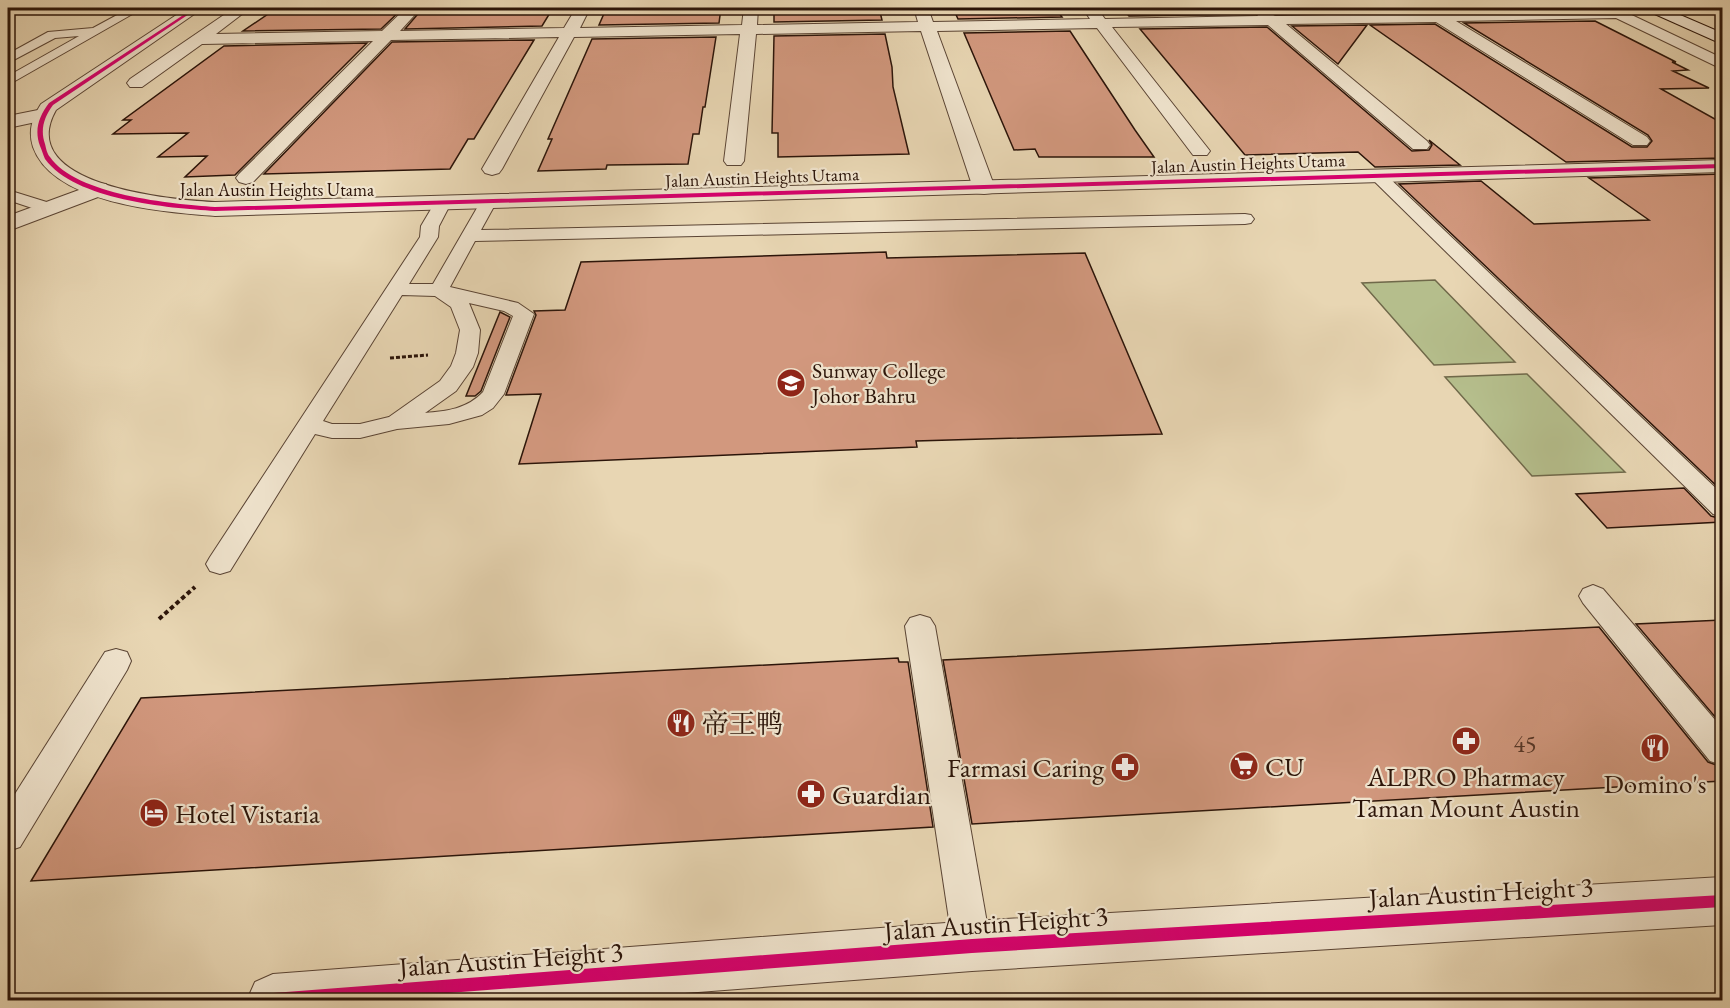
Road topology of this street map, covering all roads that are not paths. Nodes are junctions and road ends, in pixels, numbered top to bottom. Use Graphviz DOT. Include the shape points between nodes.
graph roads {
  1 [pos="137,8"];
  2 [pos="196,8"];
  3 [pos="243,8"];
  4 [pos="414,8"];
  5 [pos="583,8"];
  6 [pos="751,8"];
  7 [pos="1089,8"];
  8 [pos="1256,8"];
  9 [pos="1423,8"];
  10 [pos="1653,8"];
  11 [pos="1687,8"];
  12 [pos="1612,11"];
  13 [pos="924,17"];
  14 [pos="1439,17"];
  15 [pos="1271,20"];
  16 [pos="1101,23"];
  17 [pos="1722,23"];
  18 [pos="748,29"];
  19 [pos="96,31"];
  20 [pos="569,32"];
  21 [pos="386,36"];
  22 [pos="199,39"];
  23 [pos="1722,39"];
  24 [pos="8,59"];
  25 [pos="1722,64"];
  26 [pos="8,81"];
  27 [pos="136,83"];
  28 [pos="43,115"];
  29 [pos="8,122"];
  30 [pos="1640,141"];
  31 [pos="1420,145"];
  32 [pos="1200,151"];
  33 [pos="734,161"];
  34 [pos="1722,166"];
  35 [pos="492,169"];
  36 [pos="1378,176"];
  37 [pos="246,178"];
  38 [pos="984,188"];
  39 [pos="98,189"];
  40 [pos="8,195"];
  41 [pos="489,201"];
  42 [pos="443,203"];
  43 [pos="46,208"];
  44 [pos="1245,219"];
  45 [pos="8,224"];
  46 [pos="468,236"];
  47 [pos="395,290"];
  48 [pos="439,290"];
  49 [pos="397,422"];
  50 [pos="310,424"];
  51 [pos="1722,508"];
  52 [pos="220,564"];
  53 [pos="1593,597"];
  54 [pos="920,626"];
  55 [pos="116,661"];
  56 [pos="1722,752"];
  57 [pos="8,835"];
  58 [pos="1722,900"];
  59 [pos="972,946"];
  60 [pos="273,1000"];
  1 -- 19 [label="lane"];
  2 -- 28 [label="street" via="51,104"];
  3 -- 22 [label="street"];
  4 -- 21 [label="street"];
  5 -- 20 [label="street"];
  6 -- 18 [label="street"];
  7 -- 16 [label="street"];
  8 -- 15 [label="street"];
  9 -- 14 [label="street"];
  10 -- 23 [label="street"];
  11 -- 17 [label="street"];
  12 -- 14 [label="street"];
  12 -- 25 [label="street"];
  13 -- 16 [label="street"];
  13 -- 18 [label="street"];
  13 -- 38 [label="street"];
  14 -- 15 [label="street"];
  14 -- 30 [label="street"];
  15 -- 16 [label="street"];
  15 -- 31 [label="street"];
  16 -- 32 [label="street"];
  18 -- 20 [label="street"];
  18 -- 33 [label="street"];
  19 -- 24 [label="lane" via="52,35"];
  19 -- 26 [label="lane"];
  20 -- 21 [label="street"];
  20 -- 35 [label="street"];
  21 -- 22 [label="street"];
  21 -- 37 [label="street"];
  22 -- 27 [label="street"];
  28 -- 29 [label="street"];
  28 -- 39 [label="street, Jalan Austin Heights Utama" via="41,149 47,158 62,171"];
  34 -- 36 [label="street, Jalan Austin Heights Utama"];
  36 -- 38 [label="street, Jalan Austin Heights Utama"];
  36 -- 51 [label="lane"];
  38 -- 41 [label="street, Jalan Austin Heights Utama"];
  39 -- 42 [label="street, Jalan Austin Heights Utama" via="178,207"];
  39 -- 43 [label="street"];
  40 -- 43 [label="lane"];
  41 -- 42 [label="street, Jalan Austin Heights Utama"];
  41 -- 46 [label="lane"];
  42 -- 47 [label="lane" via="430,226 429,237"];
  43 -- 45 [label="street"];
  44 -- 46 [label="lane"];
  46 -- 48 [label="lane"];
  47 -- 48 [label="lane"];
  47 -- 50 [label="lane"];
  48 -- 49 [label="lane" via="460,303 470,330 467,353 462,368 448,386"];
  48 -- 49 [label="lane" via="511,307 525,317 491,398 458,416"];
  49 -- 50 [label="lane" via="360,431 332,431"];
  50 -- 52 [label="lane"];
  53 -- 56 [label="lane"];
  54 -- 59 [label="lane"];
  55 -- 57 [label="lane"];
  58 -- 59 [label="street, Jalan Austin Height 3"];
  59 -- 60 [label="street, Jalan Austin Height 3"];
}
